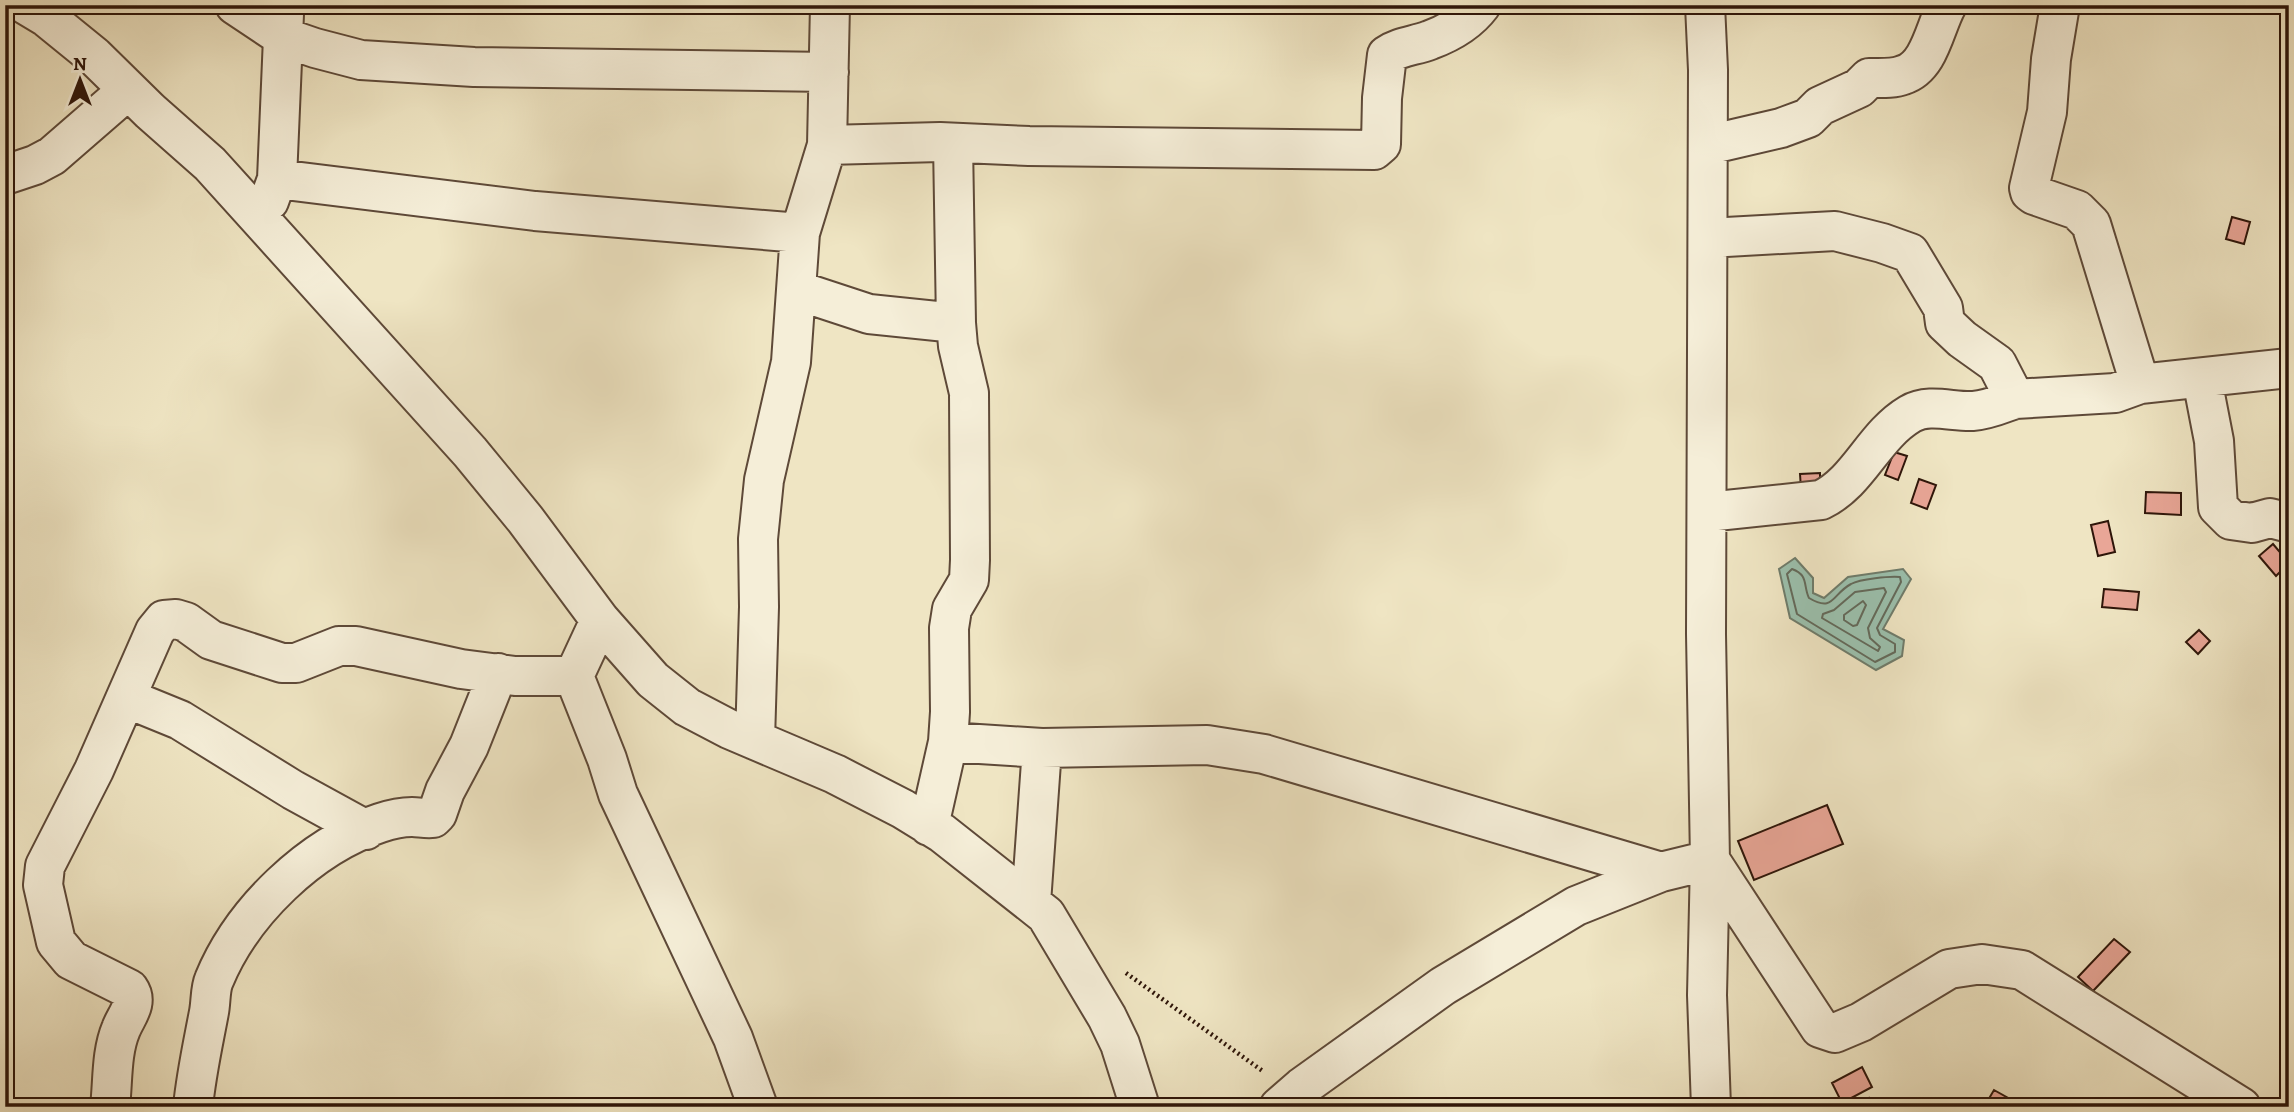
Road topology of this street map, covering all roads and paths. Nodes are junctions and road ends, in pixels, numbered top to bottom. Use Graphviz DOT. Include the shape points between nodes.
graph roads {
  1 [pos="26,5"];
  2 [pos="235,5"];
  3 [pos="830,5"];
  4 [pos="1481,5"];
  5 [pos="1705,5"];
  6 [pos="1947,5"];
  7 [pos="2060,5"];
  8 [pos="284,21"];
  9 [pos="829,72"];
  10 [pos="128,90"];
  11 [pos="953,143"];
  12 [pos="827,145"];
  13 [pos="1708,145"];
  14 [pos="5,175"];
  15 [pos="277,178"];
  16 [pos="262,220"];
  17 [pos="800,233"];
  18 [pos="1708,238"];
  19 [pos="796,290"];
  20 [pos="956,323"];
  21 [pos="2289,368"];
  22 [pos="2202,379"];
  23 [pos="2140,384"];
  24 [pos="2015,399"];
  25 [pos="1707,512"];
  26 [pos="2289,523"];
  27 [pos="600,620"];
  28 [pos="498,673"];
  29 [pos="574,676"];
  30 [pos="126,698"];
  31 [pos="755,740"];
  32 [pos="948,742"];
  33 [pos="1042,748"];
  34 [pos="929,826"];
  35 [pos="366,830"];
  36 [pos="1710,860"];
  37 [pos="1661,873"];
  38 [pos="1031,902"];
  39 [pos="1125,972"];
  40 [pos="1290,1097"];
  41 [pos="110,1107"];
  42 [pos="192,1107"];
  43 [pos="758,1107"];
  44 [pos="1140,1107"];
  45 [pos="1355,1107"];
  46 [pos="1711,1107"];
  47 [pos="2241,1107"];
  1 -- 10 [label="street"];
  2 -- 8 [label="street"];
  3 -- 9 [label="street"];
  4 -- 11 [label="street" via="1471,19 1431,40 1387,55 1381,144 1374,150"];
  5 -- 13 [label="street"];
  6 -- 13 [label="street" via="1914,71 1870,78 1820,106 1808,118 1781,128"];
  7 -- 23 [label="street" via="2047,112 2029,188 2034,195 2077,210 2091,224"];
  8 -- 9 [label="street" via="315,48 362,60 449,66"];
  8 -- 15 [label="street"];
  9 -- 12 [label="street"];
  10 -- 14 [label="street" via="52,156"];
  10 -- 16 [label="street" via="210,163"];
  11 -- 12 [label="street"];
  11 -- 20 [label="street"];
  12 -- 17 [label="street"];
  13 -- 18 [label="street"];
  15 -- 16 [label="street"];
  15 -- 17 [label="street" via="535,211"];
  16 -- 27 [label="street" via="470,452"];
  17 -- 19 [label="street"];
  18 -- 24 [label="street" via="1835,232 1910,253 1943,308 1945,323 1997,364"];
  18 -- 25 [label="street"];
  19 -- 20 [label="street" via="869,314"];
  19 -- 31 [label="street" via="791,362 764,480 758,539"];
  20 -- 32 [label="street" via="969,393 970,560 969,580 950,618"];
  21 -- 22 [label="street"];
  22 -- 23 [label="street"];
  22 -- 26 [label="street" via="2214,441 2218,508 2231,520 2252,523 2270,518"];
  23 -- 24 [label="street" via="2115,393"];
  24 -- 25 [label="street" via="1988,410 1912,412 1888,430 1838,492 1821,500"];
  25 -- 36 [label="street"];
  27 -- 29 [label="street"];
  27 -- 31 [label="street" via="653,680 687,706"];
  28 -- 29 [label="street"];
  28 -- 30 [label="street" via="356,646 339,646 296,663 282,663 211,640 176,619 164,620 155,631"];
  28 -- 35 [label="street" via="437,814 380,822"];
  29 -- 43 [label="street" via="618,794 733,1038"];
  30 -- 35 [label="street" via="180,720"];
  30 -- 41 [label="street" via="44,866 43,885 56,942 71,960 133,995 117,1042"];
  31 -- 34 [label="street" via="835,774"];
  32 -- 33 [label="street"];
  32 -- 34 [label="street"];
  33 -- 37 [label="street" via="1207,745 1265,754"];
  33 -- 38 [label="street"];
  34 -- 38 [label="street"];
  35 -- 42 [label="street" via="305,863 237,936 212,983"];
  36 -- 37 [label="street"];
  36 -- 46 [label="street" via="1707,995"];
  36 -- 47 [label="street" via="1820,1028 1835,1033 1861,1022 1949,969 1982,964 2022,971"];
  37 -- 40 [label="street" via="1576,906 1443,986"];
  38 -- 44 [label="street" via="1046,915 1107,1017"];
  39 -- 40 [label="path"];
  40 -- 45 [label="path"];
}
